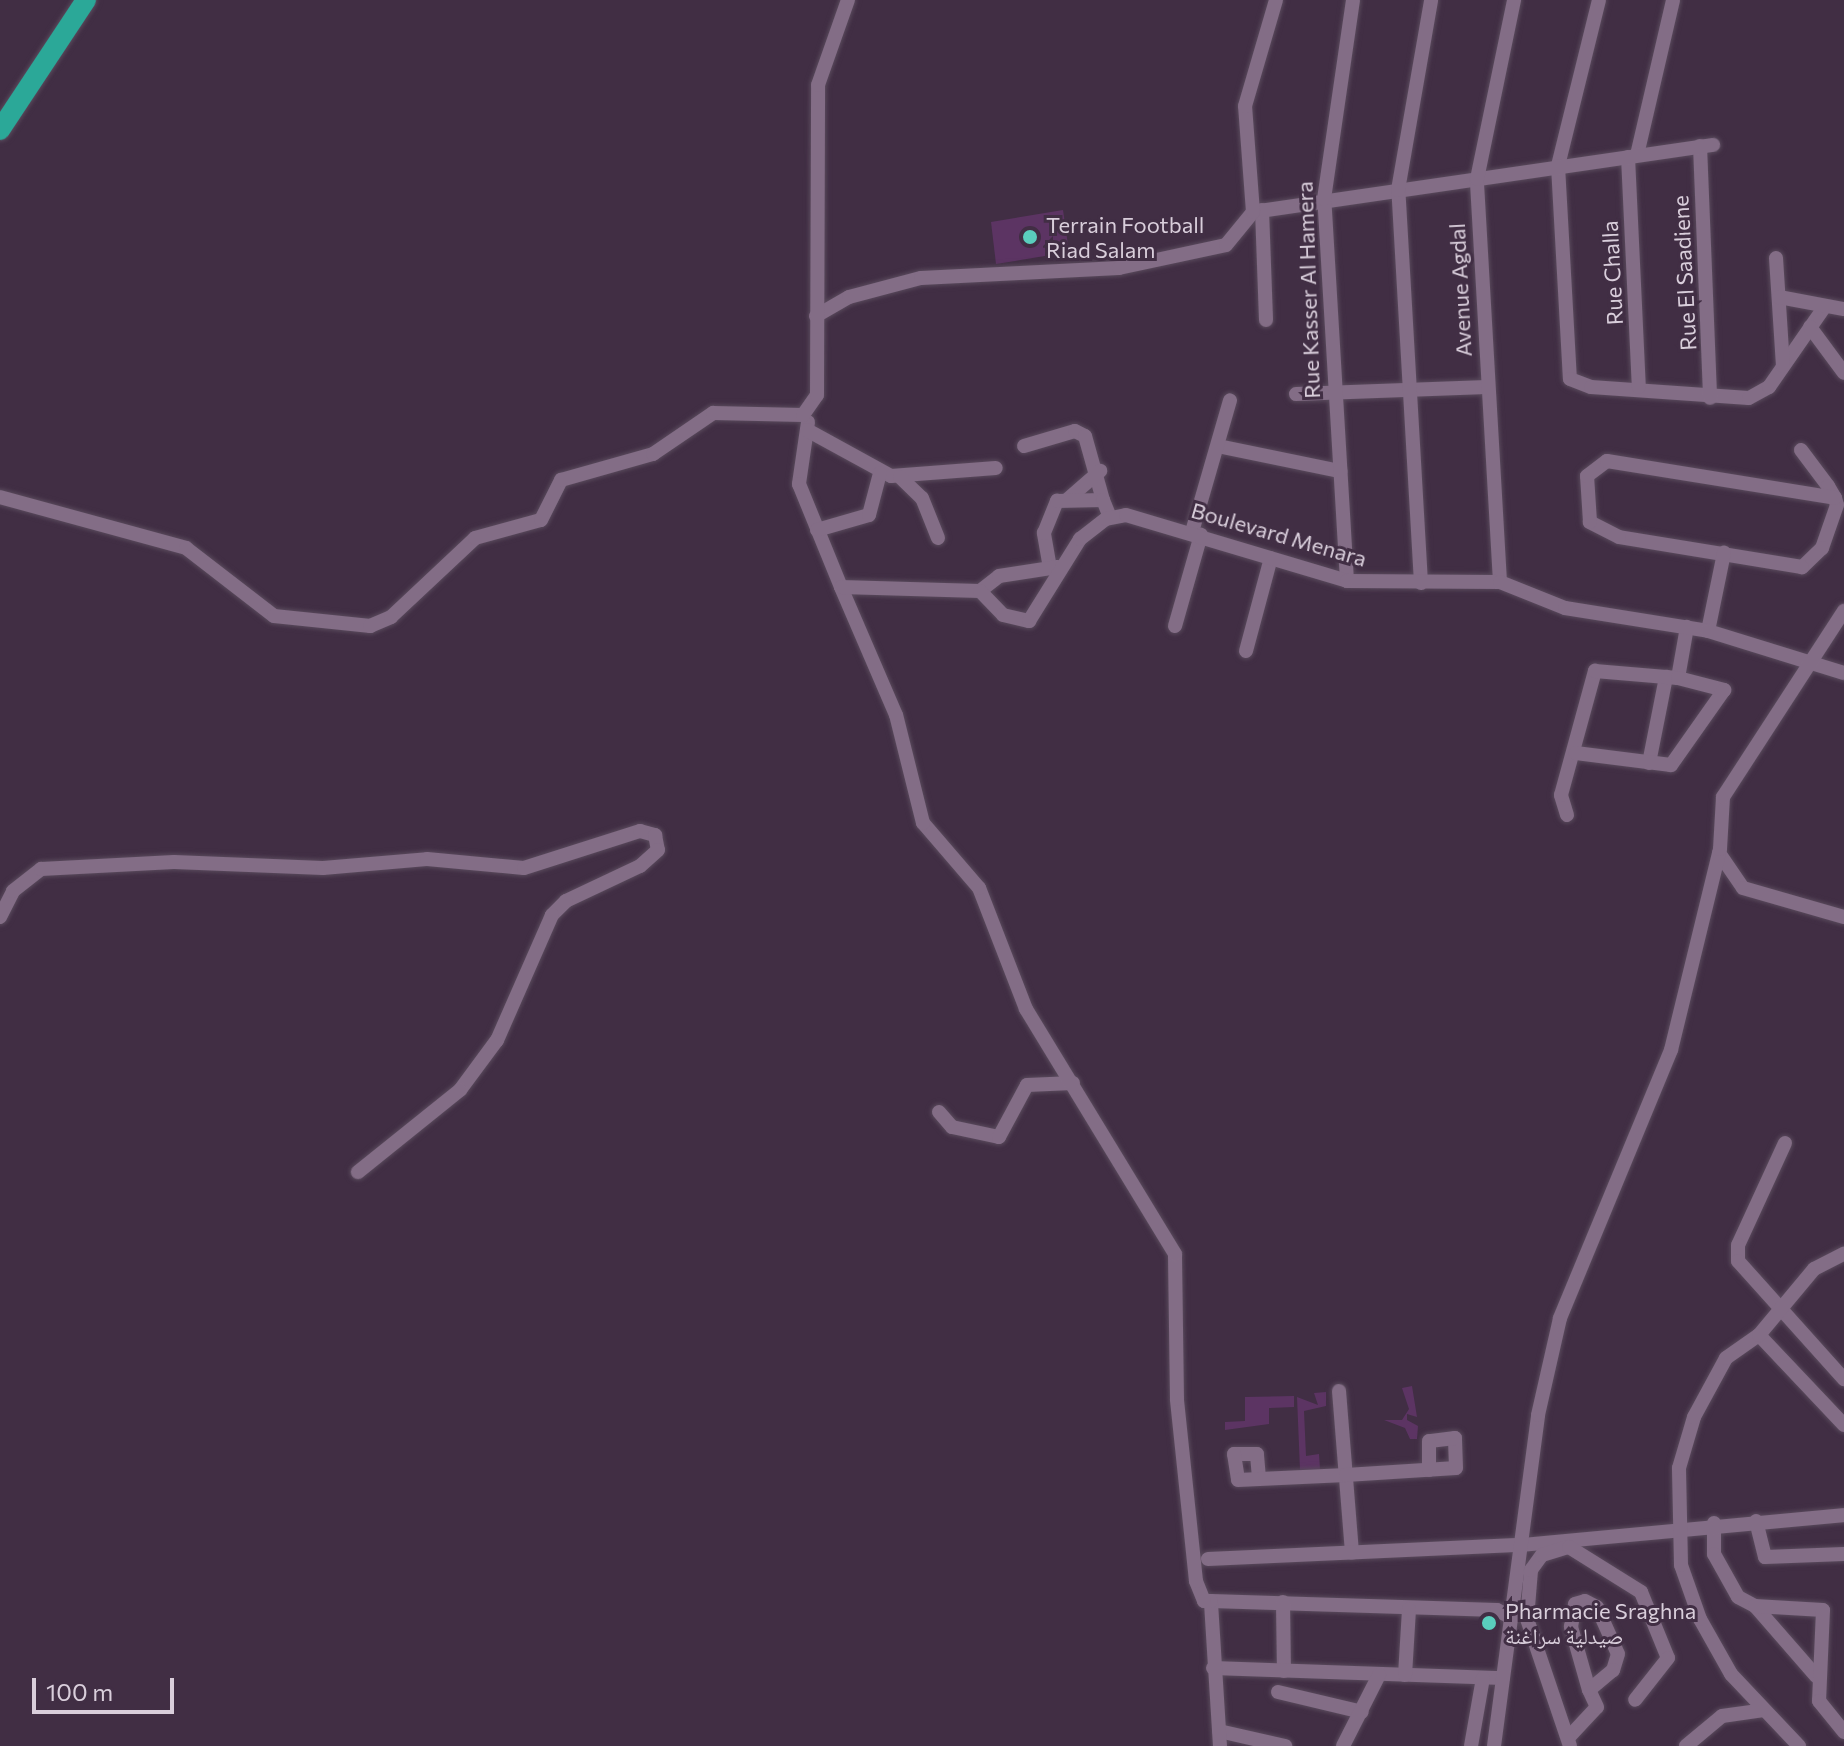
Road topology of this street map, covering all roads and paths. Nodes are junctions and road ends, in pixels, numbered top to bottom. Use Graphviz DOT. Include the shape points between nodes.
graph roads {
  1 [pos="86,0"];
  2 [pos="848,0"];
  3 [pos="1276,0"];
  4 [pos="1353,0"];
  5 [pos="1431,0"];
  6 [pos="1514,0"];
  7 [pos="1599,0"];
  8 [pos="1670,1"];
  9 [pos="0,130"];
  10 [pos="1633,156"];
  11 [pos="1558,166"];
  12 [pos="1477,179"];
  13 [pos="1398,190"];
  14 [pos="1324,199"];
  15 [pos="1258,211"];
  16 [pos="1776,258"];
  17 [pos="1779,297"];
  18 [pos="1825,306"];
  19 [pos="1844,309"];
  20 [pos="816,316"];
  21 [pos="1266,320"];
  22 [pos="1810,327"];
  23 [pos="1783,366"];
  24 [pos="1844,373"];
  25 [pos="1487,387"];
  26 [pos="1639,387"];
  27 [pos="1407,390"];
  28 [pos="1333,393"];
  29 [pos="1296,394"];
  30 [pos="1710,398"];
  31 [pos="1230,400"];
  32 [pos="811,407"];
  33 [pos="807,430"];
  34 [pos="1024,446"];
  35 [pos="1218,446"];
  36 [pos="1801,450"];
  37 [pos="996,468"];
  38 [pos="1100,471"];
  39 [pos="1340,471"];
  40 [pos="880,473"];
  41 [pos="900,477"];
  42 [pos="0,497"];
  43 [pos="1835,498"];
  44 [pos="1068,499"];
  45 [pos="1103,500"];
  46 [pos="1110,517"];
  47 [pos="817,530"];
  48 [pos="1197,533"];
  49 [pos="938,538"];
  50 [pos="1724,553"];
  51 [pos="1271,558"];
  52 [pos="1054,568"];
  53 [pos="1347,581"];
  54 [pos="1500,582"];
  55 [pos="1421,583"];
  56 [pos="841,587"];
  57 [pos="980,591"];
  58 [pos="1844,611"];
  59 [pos="1175,626"];
  60 [pos="1687,627"];
  61 [pos="1708,631"];
  62 [pos="1246,651"];
  63 [pos="1811,658"];
  64 [pos="1844,673"];
  65 [pos="1672,677"];
  66 [pos="1576,753"];
  67 [pos="1649,763"];
  68 [pos="1567,815"];
  69 [pos="1719,853"];
  70 [pos="0,917"];
  71 [pos="1844,917"];
  72 [pos="1073,1083"];
  73 [pos="939,1112"];
  74 [pos="1785,1143"];
  75 [pos="358,1172"];
  76 [pos="1844,1254"];
  77 [pos="1779,1310"];
  78 [pos="1759,1335"];
  79 [pos="1844,1379"];
  80 [pos="1339,1391"];
  81 [pos="1844,1425"];
  82 [pos="1429,1470"];
  83 [pos="1346,1475"];
  84 [pos="1259,1478"];
  85 [pos="1844,1515"];
  86 [pos="1756,1521"];
  87 [pos="1714,1523"];
  88 [pos="1678,1526"];
  89 [pos="1522,1545"];
  90 [pos="1352,1552"];
  91 [pos="1844,1554"];
  92 [pos="1208,1559"];
  93 [pos="1211,1601"];
  94 [pos="1283,1602"];
  95 [pos="1755,1606"];
  96 [pos="1409,1609"];
  97 [pos="1512,1618"];
  98 [pos="1213,1668"];
  99 [pos="1284,1671"];
  100 [pos="1379,1675"];
  101 [pos="1405,1675"];
  102 [pos="1816,1676"];
  103 [pos="1483,1678"];
  104 [pos="1503,1678"];
  105 [pos="1589,1690"];
  106 [pos="1278,1692"];
  107 [pos="1635,1700"];
  108 [pos="1764,1710"];
  109 [pos="1362,1712"];
  110 [pos="1844,1732"];
  111 [pos="1220,1739"];
  112 [pos="1569,1742"];
  113 [pos="1285,1746"];
  114 [pos="1343,1746"];
  115 [pos="1471,1746"];
  116 [pos="1494,1746"];
  117 [pos="1686,1746"];
  118 [pos="1799,1746"];
  1 -- 9 [label="highway"];
  2 -- 20 [label="street" via="818,85"];
  3 -- 15 [label="street" via="1245,106"];
  4 -- 14 [label="street, Rue Kasser Al Hamera"];
  5 -- 13 [label="street"];
  6 -- 12 [label="street, Avenue Agdal"];
  7 -- 11 [label="street"];
  8 -- 10 [label="street, Rue Challa"];
  10 -- 11 [label="street"];
  10 -- 26 [label="street, Rue Challa"];
  10 -- 30 [label="street, Rue El Saadiene" via="1706,145"];
  11 -- 12 [label="street"];
  11 -- 26 [label="street" via="1567,375 1580,386"];
  12 -- 13 [label="street"];
  12 -- 25 [label="street, Avenue Agdal"];
  13 -- 14 [label="street"];
  13 -- 27 [label="street"];
  14 -- 15 [label="street"];
  14 -- 28 [label="street, Rue Kasser Al Hamera"];
  15 -- 20 [label="street" via="1234,239 1212,251 1119,268 921,278 849,297"];
  15 -- 21 [label="street"];
  16 -- 17 [label="street"];
  17 -- 18 [label="street"];
  17 -- 23 [label="street"];
  18 -- 19 [label="street"];
  18 -- 22 [label="street"];
  20 -- 32 [label="street"];
  22 -- 23 [label="street"];
  22 -- 24 [label="street"];
  23 -- 30 [label="street" via="1759,394"];
  25 -- 27 [label="street"];
  25 -- 54 [label="street, Avenue Agdal"];
  26 -- 30 [label="street"];
  27 -- 28 [label="street"];
  27 -- 55 [label="street"];
  28 -- 29 [label="street"];
  28 -- 39 [label="street, Rue Kasser Al Hamera"];
  31 -- 35 [label="street"];
  32 -- 33 [label="street"];
  32 -- 42 [label="street" via="803,415 707,415 653,454 561,480 541,520 475,538 391,617 370,626 274,616 186,548"];
  33 -- 40 [label="street"];
  33 -- 47 [label="street" via="797,472"];
  34 -- 38 [label="street" via="1080,433"];
  35 -- 39 [label="street"];
  35 -- 48 [label="street"];
  36 -- 43 [label="street"];
  37 -- 41 [label="street"];
  38 -- 44 [label="street"];
  38 -- 45 [label="street"];
  39 -- 53 [label="street, Rue Kasser Al Hamera"];
  40 -- 41 [label="street"];
  40 -- 47 [label="street" via="869,515"];
  41 -- 49 [label="street" via="922,498"];
  43 -- 50 [label="street" via="1828,535 1807,566"];
  43 -- 50 [label="street" via="1607,461 1589,470 1590,522 1599,533"];
  44 -- 45 [label="street"];
  44 -- 52 [label="street" via="1057,501 1047,519"];
  45 -- 46 [label="street"];
  46 -- 48 [label="street, Boulevard Menara"];
  46 -- 52 [label="street"];
  47 -- 56 [label="street"];
  48 -- 51 [label="street, Boulevard Menara"];
  48 -- 59 [label="street"];
  50 -- 61 [label="street"];
  51 -- 53 [label="street, Boulevard Menara"];
  51 -- 62 [label="street"];
  52 -- 57 [label="street" via="999,576"];
  52 -- 57 [label="street" via="1029,621 1003,615"];
  53 -- 55 [label="street, Boulevard Menara"];
  54 -- 55 [label="street, Boulevard Menara"];
  54 -- 60 [label="street, Boulevard Menara" via="1582,612"];
  56 -- 57 [label="street"];
  56 -- 72 [label="street" via="904,738 923,823 979,888 1026,1009"];
  58 -- 63 [label="street"];
  60 -- 61 [label="street, Boulevard Menara"];
  60 -- 65 [label="street"];
  61 -- 63 [label="street, Boulevard Menara"];
  63 -- 64 [label="street, Boulevard Menara"];
  63 -- 69 [label="street" via="1728,785"];
  65 -- 66 [label="street" via="1595,671"];
  65 -- 67 [label="street"];
  65 -- 67 [label="street" via="1717,685 1724,694 1678,762"];
  66 -- 67 [label="street"];
  66 -- 68 [label="street" via="1561,795"];
  69 -- 71 [label="street" via="1743,888"];
  69 -- 89 [label="street" via="1671,1050 1560,1318 1538,1415"];
  70 -- 75 [label="street" via="13,891 41,869 128,862 323,868 427,859 524,868 640,831 655,835 658,850 640,866 566,901 552,915 497,1040 460,1090"];
  72 -- 73 [label="street" via="1027,1085 999,1137 952,1127"];
  72 -- 93 [label="street" via="1175,1254 1189,1522 1196,1581 1204,1601"];
  74 -- 77 [label="street" via="1737,1250 1740,1265"];
  76 -- 77 [label="street" via="1814,1269"];
  77 -- 78 [label="street"];
  77 -- 79 [label="street"];
  78 -- 81 [label="street"];
  78 -- 88 [label="street" via="1726,1358 1694,1417 1679,1468"];
  80 -- 83 [label="street"];
  82 -- 83 [label="street"];
  83 -- 84 [label="street"];
  83 -- 90 [label="street"];
  85 -- 86 [label="street"];
  86 -- 87 [label="street"];
  86 -- 91 [label="street" via="1765,1557"];
  87 -- 88 [label="street"];
  87 -- 95 [label="street" via="1714,1554 1738,1597"];
  88 -- 89 [label="street"];
  88 -- 108 [label="street" via="1681,1565 1703,1627 1731,1674"];
  89 -- 90 [label="street"];
  89 -- 97 [label="street"];
  90 -- 92 [label="street"];
  93 -- 94 [label="street"];
  93 -- 98 [label="street"];
  94 -- 96 [label="street"];
  94 -- 99 [label="street"];
  95 -- 102 [label="street"];
  95 -- 102 [label="street" via="1823,1610"];
  96 -- 97 [label="street" via="1497,1610"];
  96 -- 101 [label="street"];
  97 -- 104 [label="street"];
  98 -- 99 [label="street"];
  98 -- 111 [label="street"];
  99 -- 100 [label="street"];
  100 -- 101 [label="street"];
  100 -- 109 [label="street"];
  101 -- 103 [label="street"];
  102 -- 110 [label="street" via="1821,1706"];
  103 -- 104 [label="street"];
  103 -- 115 [label="street"];
  104 -- 116 [label="street"];
  105 -- 105 [label="street" via="1570,1621 1575,1604 1585,1601 1597,1607 1618,1654 1613,1670"];
  105 -- 112 [label="street" via="1597,1707"];
  106 -- 109 [label="street"];
  107 -- 112 [label="street" via="1668,1658 1641,1592 1569,1547 1542,1555 1530,1574 1527,1619"];
  108 -- 117 [label="street" via="1722,1716"];
  108 -- 118 [label="street"];
  109 -- 114 [label="street"];
  111 -- 113 [label="street"];
}
